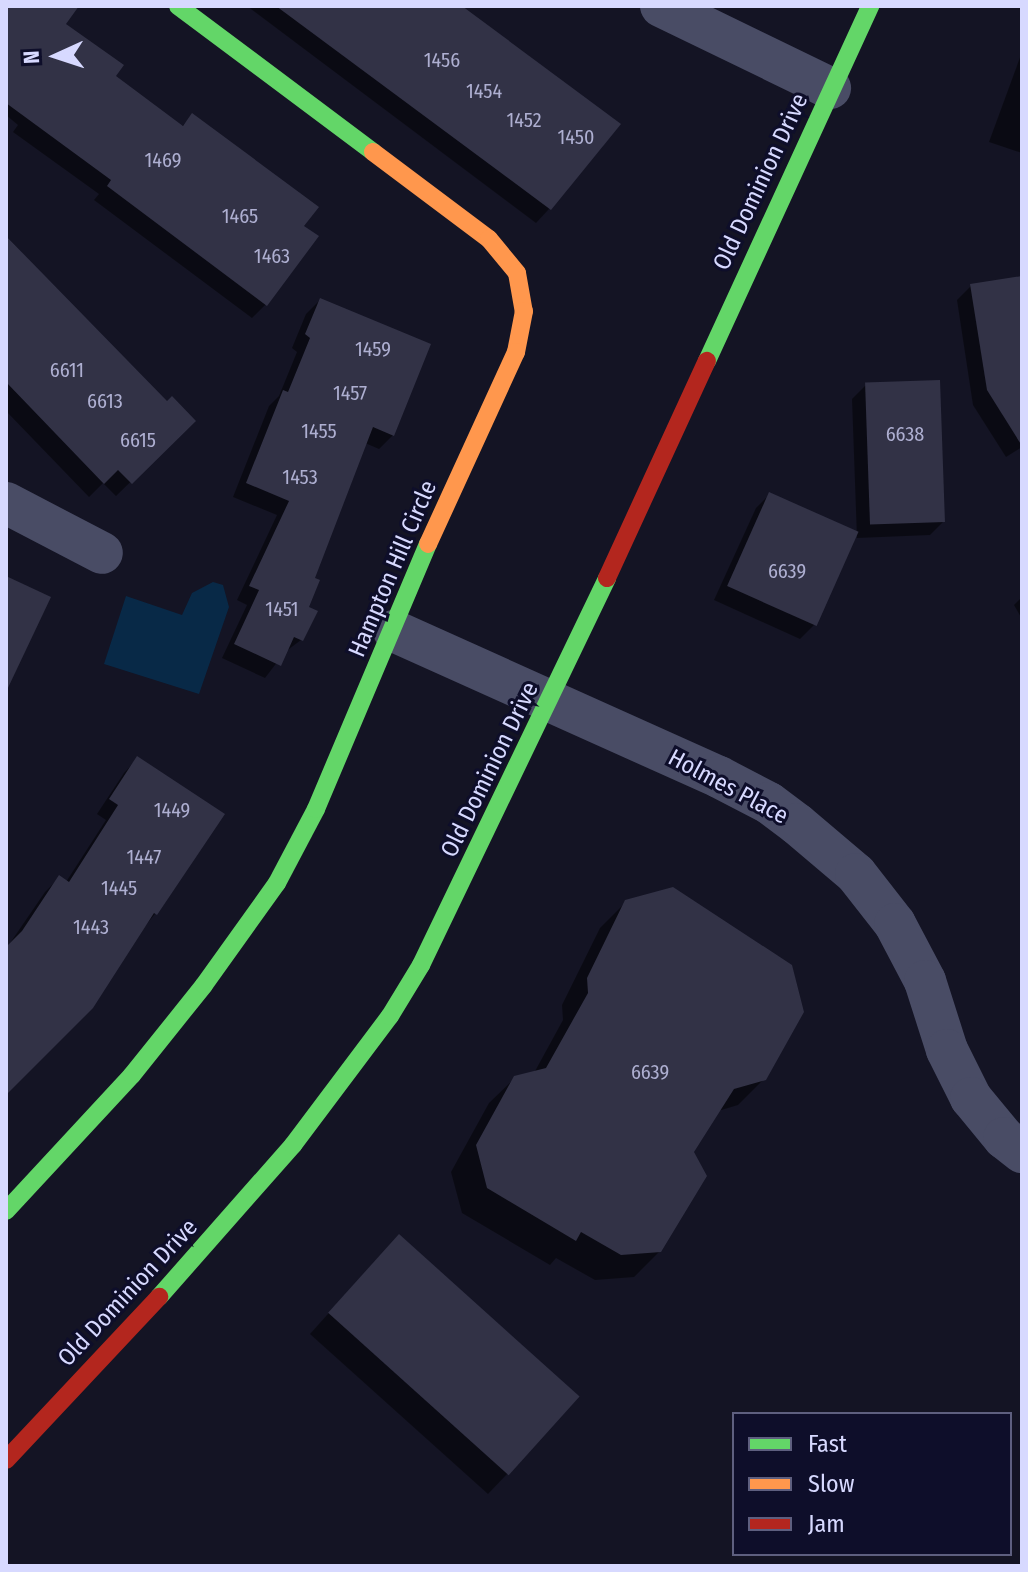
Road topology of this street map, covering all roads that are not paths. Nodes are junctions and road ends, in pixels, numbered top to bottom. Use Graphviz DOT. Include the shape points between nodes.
graph roads {
  1 [pos="178,6"];
  2 [pos="661,6"];
  3 [pos="870,6"];
  4 [pos="830,88"];
  5 [pos="6,503"];
  6 [pos="102,553"];
  7 [pos="394,631"];
  8 [pos="551,701"];
  9 [pos="1022,1152"];
  10 [pos="6,1211"];
  11 [pos="6,1460"];
  1 -- 7 [label="main road, Hampton Hill Circle" via="489,239 517,273 524,311 516,352 414,574"];
  2 -- 4 [label="street"];
  3 -- 4 [label="main road, Old Dominion Drive"];
  4 -- 8 [label="main road, Old Dominion Drive"];
  5 -- 6 [label="street"];
  7 -- 8 [label="street, Holmes Place"];
  7 -- 10 [label="main road, Hampton Hill Circle" via="316,809 277,883 132,1075"];
  8 -- 9 [label="street, Holmes Place" via="769,803 856,874 895,924 918,967 947,1050 971,1098"];
  8 -- 11 [label="main road, Old Dominion Drive" via="421,965 390,1016 293,1145"];
}
